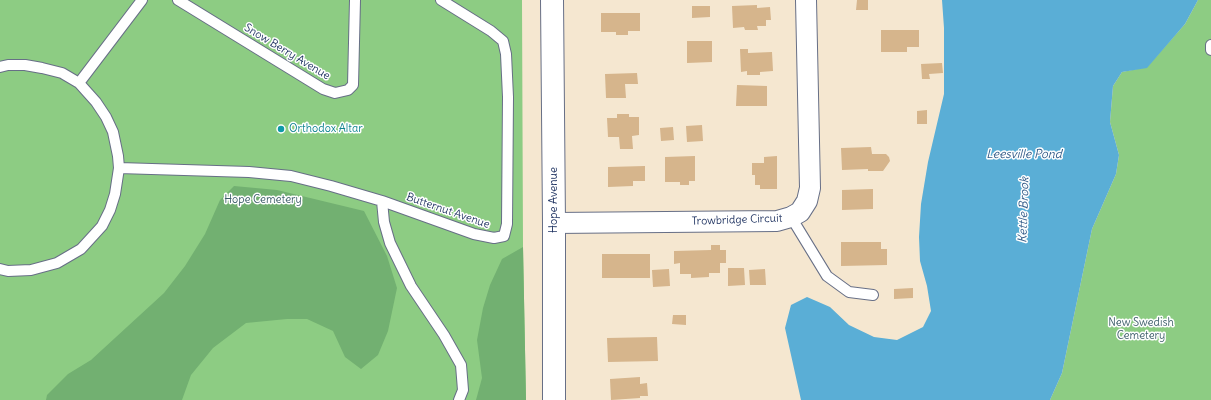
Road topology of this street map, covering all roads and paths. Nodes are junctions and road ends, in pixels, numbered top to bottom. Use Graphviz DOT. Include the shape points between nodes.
graph roads {
  1 [pos="142,0"];
  2 [pos="178,0"];
  3 [pos="355,0"];
  4 [pos="441,0"];
  5 [pos="552,0"];
  6 [pos="806,0"];
  7 [pos="1211,45"];
  8 [pos="1211,50"];
  9 [pos="0,67"];
  10 [pos="79,83"];
  11 [pos="119,168"];
  12 [pos="382,201"];
  13 [pos="792,217"];
  14 [pos="554,223"];
  15 [pos="0,270"];
  16 [pos="873,295"];
  17 [pos="459,400"];
  18 [pos="554,400"];
  1 -- 10 [label="lane"];
  2 -- 3 [label="lane, Snow Berry Avenue" via="323,89 335,93 348,90 353,85"];
  4 -- 12 [label="lane, Butternut Avenue" via="503,41 508,96 507,224 504,236 494,238 474,234"];
  5 -- 14 [label="main road, Hope Avenue"];
  6 -- 13 [label="street, Trowbridge Circuit" via="810,188 807,201 800,212"];
  7 -- 8 [label="lane"];
  9 -- 10 [label="lane" via="25,65 42,68 62,73"];
  10 -- 11 [label="lane" via="106,117 113,132"];
  11 -- 12 [label="lane, Butternut Avenue" via="249,172 290,176"];
  11 -- 15 [label="lane" via="110,210 102,226 81,249 57,263 31,270"];
  12 -- 17 [label="lane" via="390,243 411,286 461,365 463,390"];
  13 -- 14 [label="street, Trowbridge Circuit" via="770,221"];
  13 -- 16 [label="lane" via="827,276 849,292"];
  14 -- 18 [label="main road, Hope Avenue"];
}
